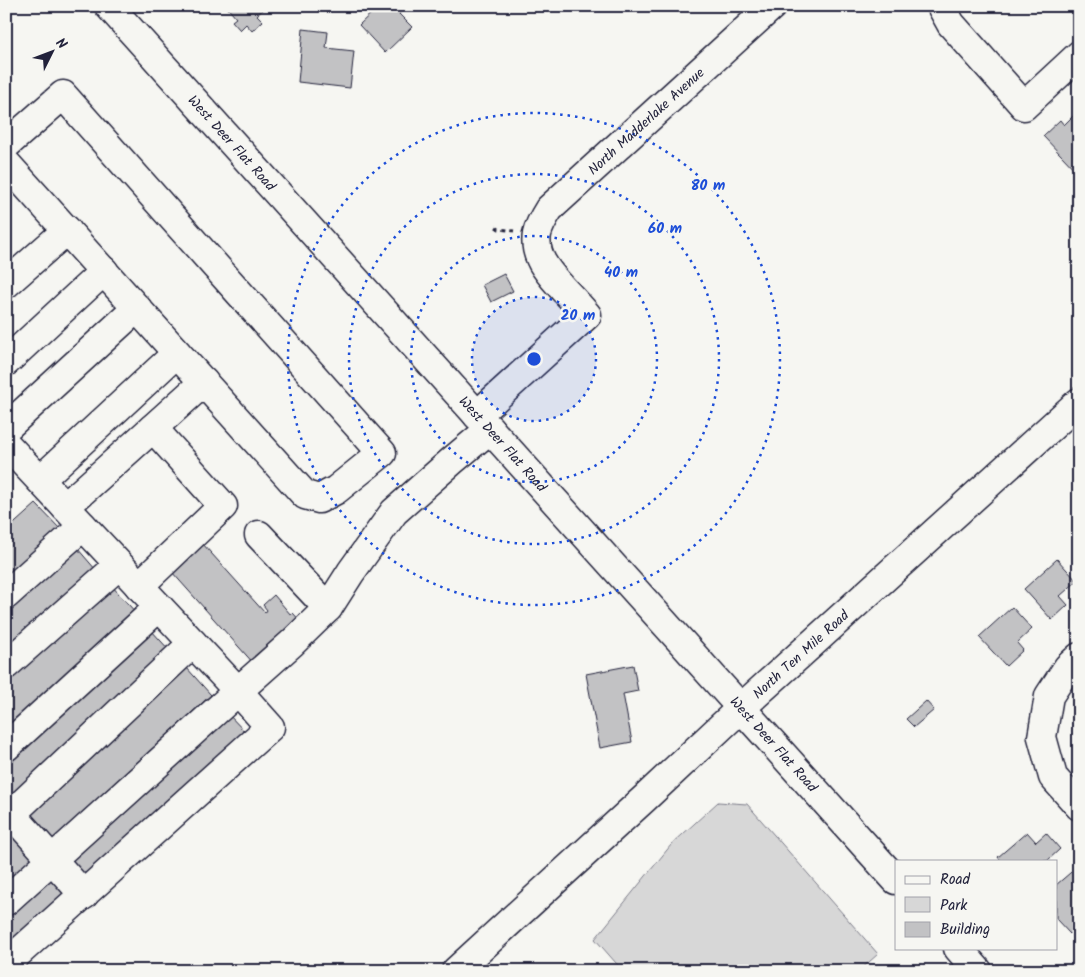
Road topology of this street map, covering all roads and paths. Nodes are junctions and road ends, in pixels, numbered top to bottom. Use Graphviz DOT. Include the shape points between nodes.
graph roads {
  1 [pos="109,6"];
  2 [pos="772,6"];
  3 [pos="941,6"];
  4 [pos="1079,55"];
  5 [pos="6,145"];
  6 [pos="6,163"];
  7 [pos="496,227"];
  8 [pos="67,230"];
  9 [pos="527,239"];
  10 [pos="104,271"];
  11 [pos="6,284"];
  12 [pos="137,308"];
  13 [pos="177,353"];
  14 [pos="6,362"];
  15 [pos="204,382"];
  16 [pos="1079,402"];
  17 [pos="484,422"];
  18 [pos="6,428"];
  19 [pos="153,428"];
  20 [pos="6,444"];
  21 [pos="40,480"];
  22 [pos="74,517"];
  23 [pos="259,535"];
  24 [pos="120,565"];
  25 [pos="139,586"];
  26 [pos="6,595"];
  27 [pos="159,607"];
  28 [pos="328,608"];
  29 [pos="193,644"];
  30 [pos="1079,657"];
  31 [pos="6,665"];
  32 [pos="238,691"];
  33 [pos="741,708"];
  34 [pos="6,746"];
  35 [pos="1079,806"];
  36 [pos="8,814"];
  37 [pos="52,860"];
  38 [pos="895,879"];
  39 [pos="84,895"];
  40 [pos="6,901"];
  41 [pos="960,950"];
  42 [pos="6,964"];
  43 [pos="456,971"];
  44 [pos="978,971"];
  1 -- 17 [label="street, West Deer Flat Road"];
  2 -- 9 [label="street, North Madderlake Avenue" via="549,209 537,235"];
  3 -- 4 [label="street" via="951,24 1024,106"];
  5 -- 15 [label="street" via="63,95 382,453 336,490 319,499 305,495"];
  6 -- 8 [label="street"];
  7 -- 9 [label="path"];
  8 -- 10 [label="street"];
  8 -- 11 [label="street"];
  9 -- 17 [label="street" via="546,271 587,315"];
  10 -- 12 [label="street"];
  10 -- 14 [label="street"];
  12 -- 13 [label="street"];
  12 -- 18 [label="street"];
  13 -- 15 [label="street"];
  13 -- 21 [label="street"];
  15 -- 19 [label="street"];
  16 -- 33 [label="street, North Ten Mile Road"];
  17 -- 28 [label="street" via="452,460 394,512"];
  17 -- 33 [label="street, West Deer Flat Road"];
  19 -- 22 [label="street"];
  19 -- 25 [label="street" via="223,506"];
  20 -- 21 [label="street"];
  21 -- 22 [label="street"];
  22 -- 24 [label="street"];
  22 -- 26 [label="street"];
  23 -- 28 [label="street"];
  24 -- 25 [label="street"];
  24 -- 31 [label="street"];
  25 -- 27 [label="street"];
  27 -- 29 [label="street"];
  27 -- 34 [label="street"];
  28 -- 32 [label="street"];
  29 -- 32 [label="street"];
  29 -- 36 [label="street"];
  30 -- 35 [label="street" via="1068,667 1049,696 1042,737 1053,777"];
  32 -- 37 [label="street"];
  32 -- 39 [label="street" via="270,727"];
  33 -- 38 [label="street, West Deer Flat Road"];
  33 -- 43 [label="street, North Ten Mile Road"];
  36 -- 37 [label="street"];
  37 -- 39 [label="street"];
  37 -- 40 [label="street"];
  39 -- 42 [label="street"];
  41 -- 44 [label="street"];
}
